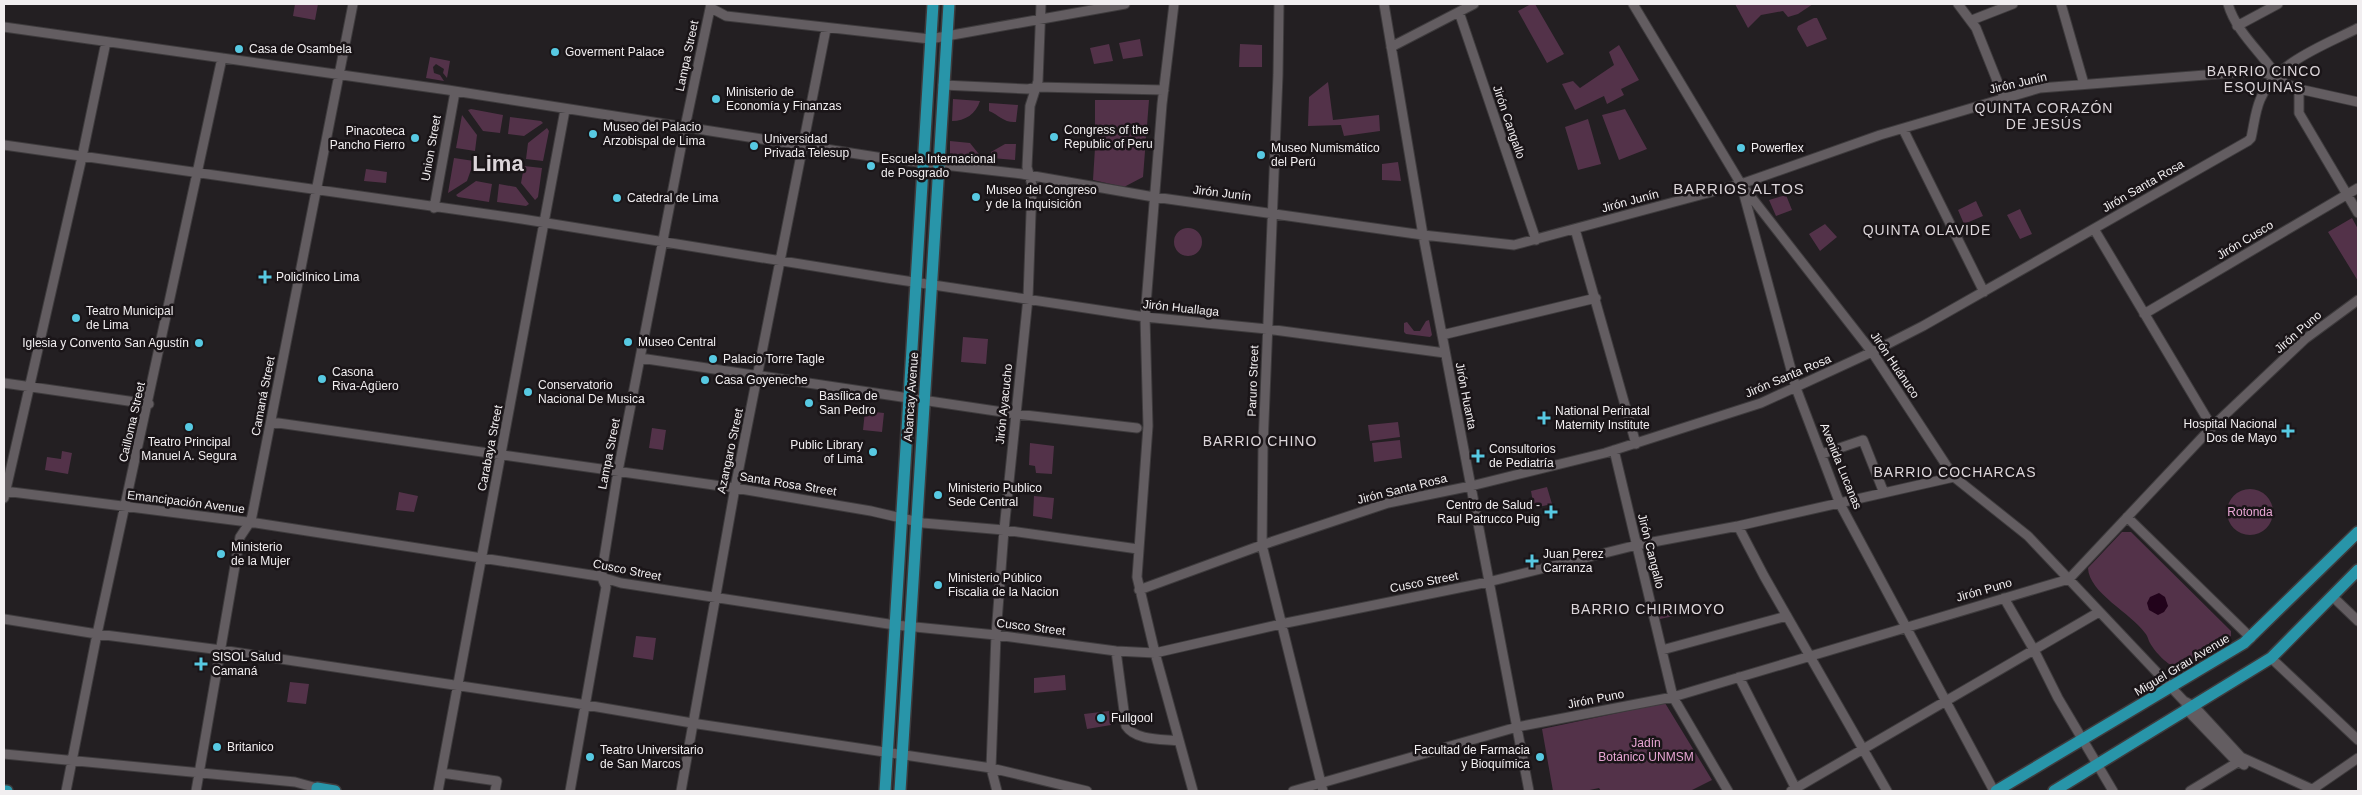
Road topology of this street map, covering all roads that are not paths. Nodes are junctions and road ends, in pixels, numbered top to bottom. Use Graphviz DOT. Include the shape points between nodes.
graph roads {
  1 [pos="353,4"];
  2 [pos="932,4"];
  3 [pos="949,4"];
  4 [pos="1041,4"];
  5 [pos="1125,4"];
  6 [pos="1174,4"];
  7 [pos="1279,4"];
  8 [pos="1384,4"];
  9 [pos="1474,4"];
  10 [pos="1633,4"];
  11 [pos="1958,4"];
  12 [pos="2013,4"];
  13 [pos="2061,4"];
  14 [pos="2228,4"];
  15 [pos="2278,4"];
  16 [pos="711,6"];
  17 [pos="1459,12"];
  18 [pos="726,16"];
  19 [pos="708,19"];
  20 [pos="1040,20"];
  21 [pos="1972,20"];
  22 [pos="2237,26"];
  23 [pos="4,27"];
  24 [pos="2358,28"];
  25 [pos="826,29"];
  26 [pos="947,38"];
  27 [pos="930,39"];
  28 [pos="106,42"];
  29 [pos="1391,47"];
  30 [pos="222,58"];
  31 [pos="339,75"];
  32 [pos="2277,76"];
  33 [pos="2084,84"];
  34 [pos="943,85"];
  35 [pos="1037,88"];
  36 [pos="2299,89"];
  37 [pos="1164,90"];
  38 [pos="455,92"];
  39 [pos="2004,98"];
  40 [pos="2358,102"];
  41 [pos="565,110"];
  42 [pos="685,127"];
  43 [pos="1903,129"];
  44 [pos="4,145"];
  45 [pos="802,146"];
  46 [pos="82,157"];
  47 [pos="923,163"];
  48 [pos="938,164"];
  49 [pos="198,174"];
  50 [pos="1030,176"];
  51 [pos="1741,184"];
  52 [pos="2358,188"];
  53 [pos="316,190"];
  54 [pos="2347,194"];
  55 [pos="1154,197"];
  56 [pos="434,208"];
  57 [pos="1273,212"];
  58 [pos="2358,213"];
  59 [pos="544,222"];
  60 [pos="1575,229"];
  61 [pos="2094,229"];
  62 [pos="1423,235"];
  63 [pos="1536,240"];
  64 [pos="663,242"];
  65 [pos="781,260"];
  66 [pos="916,282"];
  67 [pos="932,284"];
  68 [pos="1984,292"];
  69 [pos="1028,298"];
  70 [pos="1596,298"];
  71 [pos="2358,300"];
  72 [pos="2144,314"];
  73 [pos="1145,317"];
  74 [pos="1267,329"];
  75 [pos="1442,335"];
  76 [pos="1872,352"];
  77 [pos="1445,353"];
  78 [pos="640,358"];
  79 [pos="758,376"];
  80 [pos="4,383"];
  81 [pos="30,386"];
  82 [pos="1796,388"];
  83 [pos="909,398"];
  84 [pos="924,400"];
  85 [pos="148,404"];
  86 [pos="1016,414"];
  87 [pos="271,422"];
  88 [pos="2212,427"];
  89 [pos="1142,428"];
  90 [pos="1636,444"];
  91 [pos="1614,450"];
  92 [pos="1822,454"];
  93 [pos="501,456"];
  94 [pos="618,472"];
  95 [pos="1954,477"];
  96 [pos="1471,486"];
  97 [pos="734,488"];
  98 [pos="4,493"];
  99 [pos="1884,494"];
  100 [pos="1840,504"];
  101 [pos="125,507"];
  102 [pos="2127,517"];
  103 [pos="902,518"];
  104 [pos="250,522"];
  105 [pos="918,522"];
  106 [pos="1738,526"];
  107 [pos="1004,530"];
  108 [pos="2358,532"];
  109 [pos="366,540"];
  110 [pos="1262,544"];
  111 [pos="1637,545"];
  112 [pos="1138,549"];
  113 [pos="482,559"];
  114 [pos="2358,570"];
  115 [pos="602,578"];
  116 [pos="2069,578"];
  117 [pos="1488,582"];
  118 [pos="1139,590"];
  119 [pos="2332,596"];
  120 [pos="714,598"];
  121 [pos="2004,598"];
  122 [pos="2099,612"];
  123 [pos="1786,616"];
  124 [pos="4,619"];
  125 [pos="2358,621"];
  126 [pos="1281,624"];
  127 [pos="895,626"];
  128 [pos="1908,626"];
  129 [pos="912,627"];
  130 [pos="97,634"];
  131 [pos="996,635"];
  132 [pos="2251,638"];
  133 [pos="220,650"];
  134 [pos="1662,650"];
  135 [pos="2034,650"];
  136 [pos="1116,652"];
  137 [pos="1155,653"];
  138 [pos="1811,655"];
  139 [pos="2271,658"];
  140 [pos="1739,677"];
  141 [pos="458,686"];
  142 [pos="2172,688"];
  143 [pos="1673,697"];
  144 [pos="1947,700"];
  145 [pos="585,704"];
  146 [pos="2188,706"];
  147 [pos="694,723"];
  148 [pos="1517,727"];
  149 [pos="2082,740"];
  150 [pos="2358,740"];
  151 [pos="1179,741"];
  152 [pos="1862,748"];
  153 [pos="888,752"];
  154 [pos="4,754"];
  155 [pos="902,755"];
  156 [pos="2358,758"];
  157 [pos="72,761"];
  158 [pos="2238,762"];
  159 [pos="2098,764"];
  160 [pos="991,768"];
  161 [pos="199,773"];
  162 [pos="442,773"];
  163 [pos="1321,787"];
  164 [pos="317,790"];
  165 [pos="1795,790"];
  166 [pos="66,791"];
  167 [pos="196,791"];
  168 [pos="335,791"];
  169 [pos="438,791"];
  170 [pos="495,791"];
  171 [pos="570,791"];
  172 [pos="681,791"];
  173 [pos="885,791"];
  174 [pos="900,791"];
  175 [pos="997,791"];
  176 [pos="1087,791"];
  177 [pos="1193,791"];
  178 [pos="1293,791"];
  179 [pos="1529,791"];
  180 [pos="1728,791"];
  181 [pos="1887,791"];
  182 [pos="1995,791"];
  183 [pos="2054,791"];
  184 [pos="2113,791"];
  185 [pos="2190,791"];
  186 [pos="2312,791"];
  1 -- 31 [label="street, Camaná Street"];
  2 -- 27 [label="main road, Abancay Avenue"];
  3 -- 26 [label="main road, Abancay Avenue"];
  4 -- 20 [label="street, Jirón Ayacucho"];
  5 -- 20 [label="street"];
  6 -- 37 [label="street"];
  7 -- 57 [label="street, Paruro Street"];
  8 -- 29 [label="street, Jirón Huanta"];
  9 -- 17 [label="street"];
  10 -- 51 [label="street, Jirón Huánuco"];
  11 -- 21 [label="street"];
  12 -- 21 [label="street"];
  13 -- 33 [label="street"];
  14 -- 22 [label="street"];
  15 -- 22 [label="street"];
  16 -- 18 [label="street"];
  16 -- 19 [label="street, Lampa Street"];
  17 -- 29 [label="street"];
  17 -- 63 [label="street, Jirón Cangallo"];
  18 -- 19 [label="street"];
  18 -- 25 [label="street"];
  19 -- 42 [label="street, Lampa Street"];
  20 -- 26 [label="street"];
  20 -- 35 [label="street, Jirón Ayacucho"];
  21 -- 39 [label="street"];
  22 -- 32 [label="street"];
  23 -- 28 [label="street, Jirón Junín"];
  24 -- 32 [label="street, Jirón Santa Rosa" via="2292,63"];
  25 -- 27 [label="street"];
  25 -- 45 [label="street, Azangaro Street"];
  26 -- 27 [label="street"];
  26 -- 34 [label="main road, Abancay Avenue"];
  27 -- 47 [label="main road, Abancay Avenue"];
  28 -- 30 [label="street, Jirón Junín"];
  28 -- 46 [label="street"];
  29 -- 62 [label="street, Jirón Huanta"];
  30 -- 31 [label="street, Jirón Junín"];
  30 -- 49 [label="street, Cailloma Street"];
  31 -- 38 [label="street, Jirón Junín"];
  31 -- 53 [label="street, Camaná Street"];
  32 -- 33 [label="street, Jirón Junín" via="2238,71"];
  32 -- 36 [label="street, Jirón Junín"];
  32 -- 61 [label="street, Jirón Santa Rosa" via="2259,100 2248,141"];
  33 -- 39 [label="street, Jirón Junín" via="2040,88"];
  34 -- 35 [label="street"];
  34 -- 48 [label="main road, Abancay Avenue"];
  35 -- 37 [label="street"];
  35 -- 50 [label="street, Jirón Ayacucho" via="1030,106 1027,167"];
  36 -- 40 [label="street, Jirón Junín"];
  36 -- 54 [label="street" via="2299,113"];
  37 -- 55 [label="street"];
  38 -- 41 [label="street, Jirón Junín"];
  38 -- 56 [label="street, Union Street"];
  39 -- 43 [label="street, Jirón Junín"];
  41 -- 42 [label="street, Jirón Junín"];
  41 -- 59 [label="street, Carabaya Street"];
  42 -- 45 [label="street, Jirón Junín"];
  42 -- 64 [label="street, Lampa Street"];
  43 -- 51 [label="street, Jirón Junín"];
  43 -- 68 [label="street"];
  44 -- 46 [label="street, Jirón Huallaga"];
  45 -- 47 [label="street, Jirón Junín"];
  45 -- 65 [label="street, Azangaro Street"];
  46 -- 49 [label="street, Jirón Huallaga"];
  46 -- 81 [label="street"];
  47 -- 48 [label="street, Jirón Junín"];
  47 -- 66 [label="main road, Abancay Avenue"];
  48 -- 50 [label="street, Jirón Junín"];
  48 -- 67 [label="main road, Abancay Avenue"];
  49 -- 53 [label="street, Jirón Huallaga"];
  49 -- 85 [label="street, Cailloma Street"];
  50 -- 55 [label="street, Jirón Junín"];
  50 -- 69 [label="street, Jirón Ayacucho"];
  51 -- 60 [label="street, Jirón Junín"];
  51 -- 76 [label="street, Jirón Huánuco"];
  51 -- 82 [label="street, Avenida Lucanas"];
  52 -- 54 [label="street, Jirón Cusco"];
  53 -- 56 [label="street, Jirón Huallaga"];
  53 -- 87 [label="street, Camaná Street"];
  54 -- 58 [label="street"];
  54 -- 72 [label="street, Jirón Cusco"];
  55 -- 57 [label="street, Jirón Junín"];
  55 -- 73 [label="street"];
  56 -- 59 [label="street, Jirón Huallaga"];
  57 -- 62 [label="street, Jirón Junín"];
  57 -- 74 [label="street, Paruro Street"];
  59 -- 64 [label="street, Jirón Huallaga"];
  59 -- 93 [label="street, Carabaya Street"];
  60 -- 63 [label="street, Jirón Junín"];
  60 -- 70 [label="street"];
  61 -- 68 [label="street, Jirón Santa Rosa"];
  61 -- 72 [label="street"];
  62 -- 63 [label="street, Jirón Junín" via="1514,245"];
  62 -- 75 [label="street, Jirón Huanta"];
  64 -- 65 [label="street, Jirón Huallaga"];
  64 -- 78 [label="street, Lampa Street"];
  65 -- 66 [label="street, Jirón Huallaga"];
  65 -- 79 [label="street, Azangaro Street"];
  66 -- 67 [label="street, Jirón Huallaga"];
  66 -- 83 [label="main road, Abancay Avenue"];
  67 -- 69 [label="street, Jirón Huallaga"];
  67 -- 84 [label="main road, Abancay Avenue"];
  68 -- 76 [label="street, Jirón Santa Rosa"];
  69 -- 73 [label="street, Jirón Huallaga"];
  69 -- 86 [label="street, Jirón Ayacucho"];
  70 -- 75 [label="street"];
  70 -- 90 [label="street"];
  71 -- 88 [label="street, Jirón Puno" via="2305,340"];
  72 -- 88 [label="street"];
  73 -- 74 [label="street, Jirón Huallaga"];
  73 -- 89 [label="street" via="1148,377"];
  74 -- 77 [label="street, Jirón Huallaga"];
  74 -- 110 [label="street, Paruro Street"];
  75 -- 77 [label="street, Jirón Huanta"];
  76 -- 82 [label="street, Jirón Santa Rosa"];
  76 -- 95 [label="street, Jirón Huánuco"];
  77 -- 96 [label="street, Jirón Huanta"];
  78 -- 79 [label="street"];
  78 -- 94 [label="street, Lampa Street"];
  79 -- 83 [label="street"];
  79 -- 97 [label="street, Azangaro Street"];
  80 -- 81 [label="street"];
  81 -- 85 [label="street"];
  81 -- 98 [label="street"];
  82 -- 90 [label="street, Jirón Santa Rosa"];
  82 -- 92 [label="street, Avenida Lucanas"];
  83 -- 84 [label="street"];
  83 -- 103 [label="main road, Abancay Avenue"];
  84 -- 86 [label="street"];
  84 -- 105 [label="main road, Abancay Avenue"];
  85 -- 101 [label="street, Cailloma Street"];
  86 -- 89 [label="street"];
  86 -- 107 [label="street, Jirón Ayacucho"];
  87 -- 93 [label="street, Santa Rosa Street"];
  87 -- 104 [label="street, Camaná Street"];
  88 -- 102 [label="street, Jirón Puno"];
  89 -- 112 [label="street"];
  90 -- 91 [label="street, Jirón Santa Rosa"];
  91 -- 96 [label="street, Jirón Santa Rosa"];
  91 -- 111 [label="street, Jirón Cangallo"];
  92 -- 99 [label="street" via="1863,440"];
  92 -- 100 [label="street, Avenida Lucanas"];
  93 -- 94 [label="street, Santa Rosa Street"];
  93 -- 113 [label="street, Carabaya Street"];
  94 -- 97 [label="street, Santa Rosa Street"];
  94 -- 115 [label="street, Lampa Street"];
  95 -- 99 [label="street, Cusco Street"];
  95 -- 116 [label="street, Jirón Huánuco" via="2028,536"];
  96 -- 110 [label="street, Jirón Santa Rosa" via="1388,503"];
  96 -- 117 [label="street, Jirón Huanta"];
  97 -- 103 [label="street, Santa Rosa Street"];
  97 -- 120 [label="street, Azangaro Street"];
  98 -- 101 [label="street, Emancipación Avenue"];
  99 -- 100 [label="street, Cusco Street"];
  100 -- 106 [label="street, Cusco Street"];
  100 -- 128 [label="street, Avenida Lucanas"];
  101 -- 104 [label="street, Emancipación Avenue"];
  101 -- 130 [label="street, Cailloma Street"];
  102 -- 116 [label="street, Jirón Puno"];
  102 -- 132 [label="street"];
  103 -- 105 [label="street, Santa Rosa Street"];
  103 -- 127 [label="main road, Abancay Avenue"];
  104 -- 109 [label="street, Emancipación Avenue"];
  104 -- 133 [label="street, Camaná Street" via="240,537"];
  105 -- 107 [label="street"];
  105 -- 129 [label="main road, Abancay Avenue"];
  106 -- 111 [label="street, Cusco Street"];
  106 -- 123 [label="street"];
  107 -- 112 [label="street"];
  107 -- 131 [label="street, Jirón Ayacucho"];
  108 -- 132 [label="main road, Miguel Grau Avenue"];
  109 -- 113 [label="street, Cusco Street"];
  110 -- 118 [label="street, Jirón Santa Rosa"];
  110 -- 126 [label="street, Paruro Street"];
  111 -- 117 [label="street, Cusco Street"];
  111 -- 134 [label="street, Jirón Cangallo"];
  112 -- 118 [label="street"];
  113 -- 115 [label="street, Cusco Street"];
  113 -- 141 [label="street, Carabaya Street"];
  114 -- 119 [label="main road"];
  115 -- 120 [label="street, Cusco Street"];
  115 -- 145 [label="street, Lampa Street" via="606,587"];
  116 -- 121 [label="street, Jirón Puno"];
  116 -- 122 [label="street, Jirón Huánuco"];
  117 -- 126 [label="street, Cusco Street"];
  117 -- 148 [label="street, Jirón Huanta"];
  118 -- 137 [label="street"];
  119 -- 125 [label="street"];
  119 -- 139 [label="main road"];
  120 -- 127 [label="street"];
  120 -- 147 [label="street, Azangaro Street"];
  121 -- 128 [label="street, Jirón Puno"];
  121 -- 135 [label="street"];
  122 -- 135 [label="street"];
  122 -- 142 [label="street, Jirón Huánuco"];
  123 -- 134 [label="street"];
  123 -- 138 [label="street"];
  124 -- 130 [label="street"];
  126 -- 137 [label="street, Cusco Street"];
  126 -- 163 [label="street, Paruro Street"];
  127 -- 129 [label="street, Cusco Street"];
  127 -- 153 [label="main road, Abancay Avenue"];
  128 -- 138 [label="street, Jirón Puno"];
  128 -- 144 [label="street, Avenida Lucanas"];
  129 -- 131 [label="street, Cusco Street"];
  129 -- 155 [label="main road, Abancay Avenue"];
  130 -- 133 [label="street"];
  130 -- 157 [label="street, Cailloma Street"];
  131 -- 136 [label="street, Cusco Street"];
  131 -- 160 [label="street, Jirón Ayacucho"];
  132 -- 142 [label="main road, Miguel Grau Avenue"];
  133 -- 141 [label="street"];
  133 -- 161 [label="street, Camaná Street"];
  134 -- 143 [label="street, Jirón Cangallo"];
  135 -- 144 [label="street"];
  135 -- 149 [label="street"];
  136 -- 137 [label="street, Cusco Street"];
  136 -- 151 [label="street" via="1126,726 1130,732 1137,736"];
  137 -- 151 [label="street"];
  138 -- 140 [label="street, Jirón Puno"];
  138 -- 152 [label="street"];
  139 -- 146 [label="main road"];
  139 -- 150 [label="street"];
  140 -- 143 [label="street, Jirón Puno"];
  140 -- 165 [label="street"];
  141 -- 145 [label="street"];
  141 -- 162 [label="street, Carabaya Street"];
  142 -- 146 [label="street, Jirón Huánuco"];
  142 -- 149 [label="main road, Miguel Grau Avenue"];
  143 -- 148 [label="street, Jirón Puno"];
  143 -- 180 [label="street, Jirón Cangallo"];
  144 -- 152 [label="street"];
  144 -- 182 [label="street, Avenida Lucanas"];
  145 -- 147 [label="street"];
  145 -- 171 [label="street, Lampa Street"];
  146 -- 158 [label="street, Jirón Huánuco"];
  146 -- 159 [label="main road"];
  146 -- 186 [label="street, Jirón Huánuco" via="2241,757"];
  147 -- 153 [label="street"];
  147 -- 172 [label="street, Azangaro Street"];
  148 -- 163 [label="street, Jirón Puno"];
  148 -- 179 [label="street, Jirón Huanta"];
  149 -- 159 [label="street"];
  149 -- 182 [label="main road, Miguel Grau Avenue"];
  151 -- 177 [label="street"];
  152 -- 165 [label="street"];
  152 -- 181 [label="street"];
  153 -- 155 [label="street"];
  153 -- 173 [label="main road, Abancay Avenue"];
  154 -- 157 [label="street"];
  155 -- 160 [label="street"];
  155 -- 174 [label="main road, Abancay Avenue"];
  156 -- 186 [label="street"];
  157 -- 161 [label="street"];
  157 -- 166 [label="street, Cailloma Street"];
  158 -- 185 [label="street"];
  158 -- 186 [label="street, Jirón Huánuco"];
  159 -- 183 [label="main road"];
  159 -- 184 [label="street"];
  160 -- 175 [label="street, Jirón Ayacucho"];
  160 -- 176 [label="street"];
  161 -- 164 [label="street" via="295,782"];
  161 -- 167 [label="street, Camaná Street"];
  162 -- 169 [label="street, Carabaya Street"];
  162 -- 170 [label="street" via="497,782"];
  163 -- 178 [label="street, Jirón Puno"];
  164 -- 168 [label="main road"];
}
